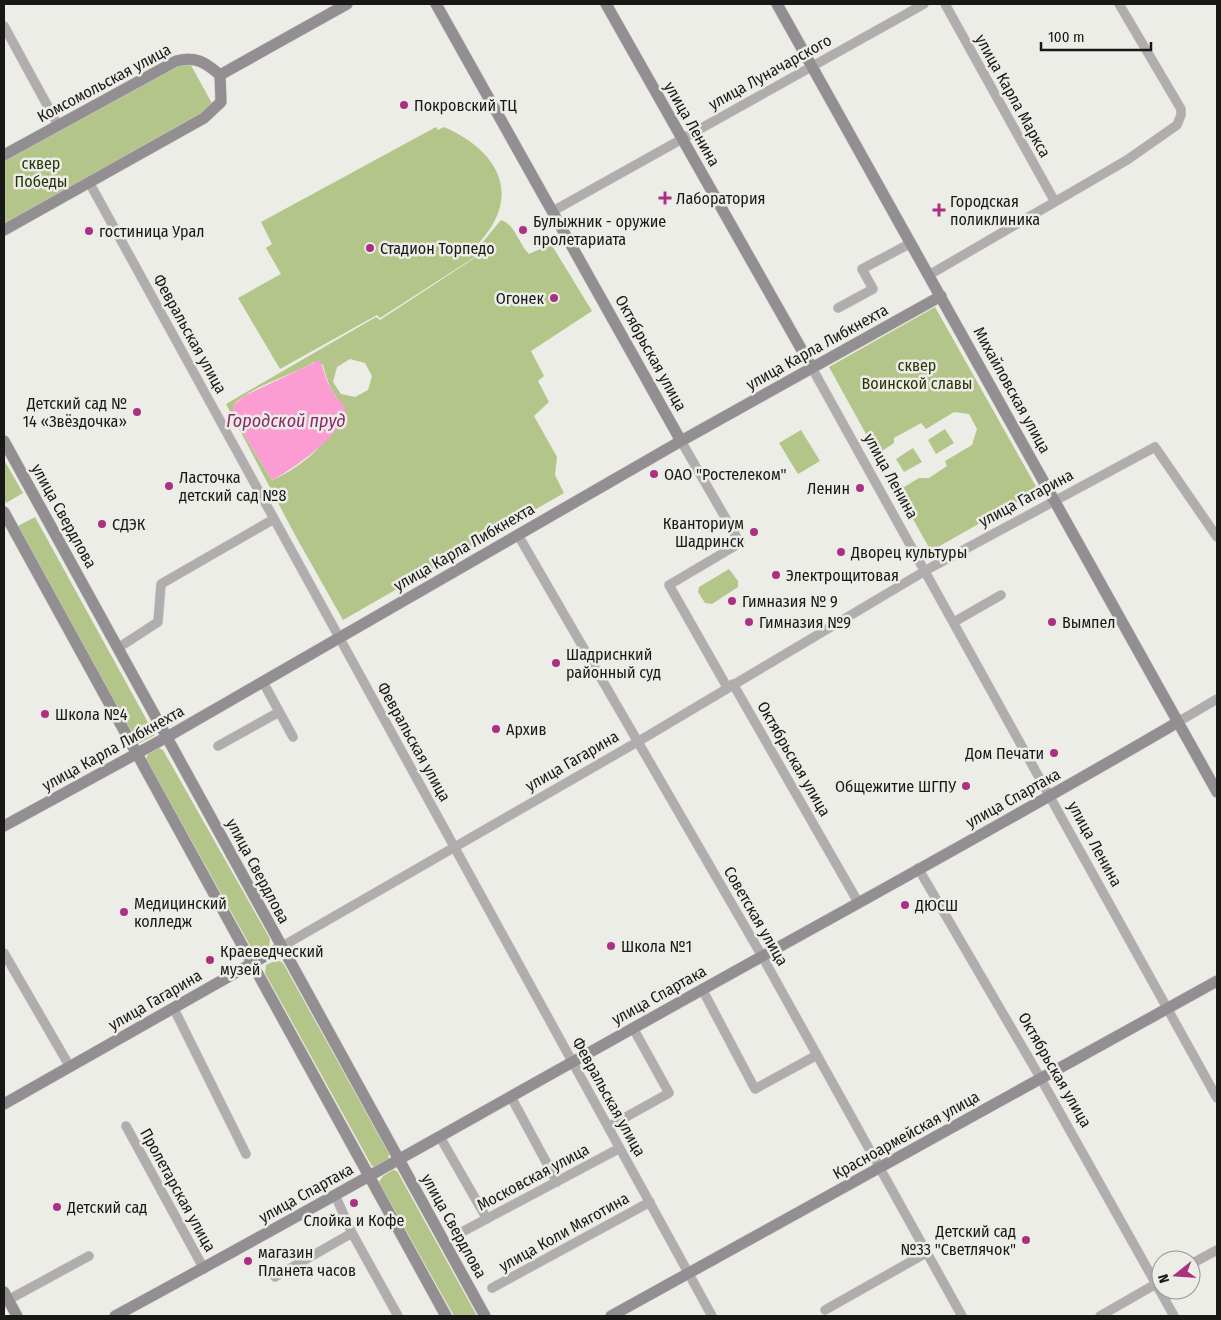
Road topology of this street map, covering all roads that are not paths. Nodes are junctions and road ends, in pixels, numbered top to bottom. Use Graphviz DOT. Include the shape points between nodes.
graph roads {
  1 [pos="347,4"];
  2 [pos="436,4"];
  3 [pos="606,4"];
  4 [pos="777,4"];
  5 [pos="924,4"];
  6 [pos="945,4"];
  7 [pos="1119,4"];
  8 [pos="4,26"];
  9 [pos="812,65"];
  10 [pos="220,75"];
  11 [pos="58,125"];
  12 [pos="682,139"];
  13 [pos="4,155"];
  14 [pos="89,182"];
  15 [pos="1055,202"];
  16 [pos="553,211"];
  17 [pos="4,230"];
  18 [pos="911,243"];
  19 [pos="929,275"];
  20 [pos="941,296"];
  21 [pos="838,308"];
  22 [pos="812,368"];
  23 [pos="4,441"];
  24 [pos="681,441"];
  25 [pos="1056,501"];
  26 [pos="5,516"];
  27 [pos="274,519"];
  28 [pos="518,535"];
  29 [pos="1217,537"];
  30 [pos="925,571"];
  31 [pos="1000,595"];
  32 [pos="954,622"];
  33 [pos="340,638"];
  34 [pos="118,648"];
  35 [pos="263,682"];
  36 [pos="730,685"];
  37 [pos="1217,698"];
  38 [pos="280,712"];
  39 [pos="1178,722"];
  40 [pos="167,737"];
  41 [pos="293,737"];
  42 [pos="639,741"];
  43 [pos="218,746"];
  44 [pos="137,754"];
  45 [pos="1217,792"];
  46 [pos="1051,797"];
  47 [pos="4,826"];
  48 [pos="454,847"];
  49 [pos="918,868"];
  50 [pos="858,902"];
  51 [pos="281,947"];
  52 [pos="4,953"];
  53 [pos="762,956"];
  54 [pos="251,963"];
  55 [pos="1217,981"];
  56 [pos="702,990"];
  57 [pos="174,1008"];
  58 [pos="1168,1008"];
  59 [pos="633,1028"];
  60 [pos="817,1056"];
  61 [pos="572,1062"];
  62 [pos="70,1067"];
  63 [pos="1041,1079"];
  64 [pos="511,1097"];
  65 [pos="1217,1098"];
  66 [pos="4,1104"];
  67 [pos="126,1126"];
  68 [pos="608,1126"];
  69 [pos="440,1137"];
  70 [pos="620,1148"];
  71 [pos="246,1154"];
  72 [pos="400,1160"];
  73 [pos="878,1169"];
  74 [pos="369,1176"];
  75 [pos="557,1182"];
  76 [pos="336,1195"];
  77 [pos="650,1202"];
  78 [pos="486,1219"];
  79 [pos="352,1233"];
  80 [pos="460,1234"];
  81 [pos="1217,1250"];
  82 [pos="926,1253"];
  83 [pos="89,1256"];
  84 [pos="1201,1259"];
  85 [pos="1151,1268"];
  86 [pos="204,1269"];
  87 [pos="689,1274"];
  88 [pos="275,1277"];
  89 [pos="1151,1287"];
  90 [pos="492,1288"];
  91 [pos="6,1296"];
  92 [pos="1167,1300"];
  93 [pos="825,1310"];
  94 [pos="17,1316"];
  95 [pos="115,1316"];
  96 [pos="398,1316"];
  97 [pos="446,1316"];
  98 [pos="485,1316"];
  99 [pos="611,1316"];
  100 [pos="712,1316"];
  101 [pos="962,1316"];
  102 [pos="1100,1316"];
  103 [pos="1174,1316"];
  1 -- 10 [label="street"];
  2 -- 16 [label="street, Октябрьская улица"];
  3 -- 12 [label="street, улица Ленина"];
  4 -- 9 [label="street, Михайловская улица"];
  5 -- 9 [label="street, улица Луначарского"];
  6 -- 15 [label="street, улица Карла Маркса"];
  7 -- 15 [label="street" via="1181,109 1180,119 1127,160"];
  8 -- 11 [label="street"];
  9 -- 12 [label="street, улица Луначарского"];
  9 -- 18 [label="street, Михайловская улица"];
  10 -- 11 [label="street, Комсомольская улица" via="196,58 176,61"];
  10 -- 14 [label="street" via="221,102 204,118"];
  11 -- 13 [label="street, Комсомольская улица"];
  12 -- 16 [label="street, улица Луначарского"];
  12 -- 22 [label="street, улица Ленина"];
  14 -- 17 [label="street"];
  14 -- 27 [label="street, Февральская улица"];
  15 -- 19 [label="street"];
  16 -- 24 [label="street, Октябрьская улица"];
  18 -- 19 [label="street, Михайловская улица"];
  18 -- 21 [label="street" via="862,269 874,289"];
  19 -- 20 [label="street, Михайловская улица"];
  20 -- 22 [label="street, улица Карла Либкнехта"];
  20 -- 25 [label="street, Михайловская улица"];
  22 -- 24 [label="street, улица Карла Либкнехта"];
  22 -- 30 [label="street, улица Ленина"];
  23 -- 34 [label="street, улица Свердлова"];
  24 -- 28 [label="street, улица Карла Либкнехта"];
  24 -- 36 [label="street, Октябрьская улица" via="740,543 669,585"];
  25 -- 29 [label="street, улица Гагарина" via="1155,447"];
  25 -- 30 [label="street, улица Гагарина"];
  25 -- 39 [label="street, Михайловская улица"];
  26 -- 44 [label="street"];
  27 -- 33 [label="street, Февральская улица"];
  27 -- 34 [label="street" via="161,584 158,622"];
  28 -- 33 [label="street, улица Карла Либкнехта"];
  28 -- 42 [label="street, Советская улица"];
  30 -- 32 [label="street, улица Ленина"];
  30 -- 36 [label="street, улица Гагарина"];
  31 -- 32 [label="street"];
  32 -- 46 [label="street, улица Ленина"];
  33 -- 35 [label="street, улица Карла Либкнехта"];
  33 -- 48 [label="street, Февральская улица"];
  34 -- 40 [label="street, улица Свердлова"];
  35 -- 38 [label="street"];
  35 -- 40 [label="street, улица Карла Либкнехта"];
  36 -- 42 [label="street, улица Гагарина"];
  36 -- 50 [label="street, Октябрьская улица"];
  37 -- 39 [label="street, улица Спартака"];
  38 -- 41 [label="street"];
  38 -- 43 [label="street"];
  39 -- 45 [label="street, Михайловская улица"];
  39 -- 46 [label="street, улица Спартака"];
  40 -- 44 [label="street, улица Карла Либкнехта"];
  40 -- 51 [label="street, улица Свердлова"];
  42 -- 48 [label="street, улица Гагарина"];
  42 -- 53 [label="street, Советская улица"];
  44 -- 47 [label="street, улица Карла Либкнехта"];
  44 -- 54 [label="street"];
  46 -- 49 [label="street, улица Спартака"];
  46 -- 58 [label="street, улица Ленина"];
  48 -- 51 [label="street, улица Гагарина"];
  48 -- 61 [label="street, Февральская улица"];
  49 -- 50 [label="street, улица Спартака"];
  49 -- 63 [label="street, Октябрьская улица"];
  50 -- 53 [label="street, улица Спартака"];
  51 -- 54 [label="street, улица Гагарина"];
  51 -- 72 [label="street, улица Свердлова"];
  52 -- 62 [label="street"];
  53 -- 56 [label="street, улица Спартака"];
  53 -- 60 [label="street, Советская улица"];
  54 -- 57 [label="street, улица Гагарина"];
  54 -- 74 [label="street"];
  55 -- 58 [label="street, Красноармейская улица"];
  56 -- 59 [label="street, улица Спартака"];
  56 -- 60 [label="street" via="755,1089"];
  57 -- 62 [label="street, улица Гагарина"];
  57 -- 71 [label="street"];
  58 -- 63 [label="street, Красноармейская улица"];
  58 -- 65 [label="street, улица Ленина"];
  59 -- 61 [label="street, улица Спартака"];
  59 -- 68 [label="street" via="669,1093"];
  60 -- 73 [label="street, Советская улица"];
  61 -- 64 [label="street, улица Спартака"];
  61 -- 68 [label="street, Февральская улица"];
  62 -- 66 [label="street, улица Гагарина"];
  63 -- 73 [label="street, Красноармейская улица"];
  63 -- 85 [label="street, Октябрьская улица"];
  64 -- 69 [label="street, улица Спартака"];
  64 -- 75 [label="street"];
  67 -- 86 [label="street, Пролетарская улица"];
  68 -- 70 [label="street, Февральская улица"];
  69 -- 72 [label="street, улица Спартака"];
  69 -- 78 [label="street"];
  70 -- 75 [label="street, Московская улица"];
  70 -- 77 [label="street, Февральская улица"];
  72 -- 74 [label="street, улица Спартака"];
  72 -- 98 [label="street, улица Свердлова"];
  73 -- 82 [label="street, Советская улица"];
  73 -- 87 [label="street, Красноармейская улица"];
  74 -- 76 [label="street, улица Спартака"];
  74 -- 97 [label="street"];
  75 -- 78 [label="street, Московская улица"];
  76 -- 79 [label="street"];
  76 -- 86 [label="street, улица Спартака"];
  77 -- 87 [label="street, Февральская улица"];
  77 -- 90 [label="street, улица Коли Мяготина"];
  78 -- 80 [label="street, Московская улица"];
  79 -- 88 [label="street"];
  79 -- 96 [label="street"];
  81 -- 84 [label="street"];
  82 -- 93 [label="street"];
  82 -- 101 [label="street, Советская улица"];
  83 -- 91 [label="street"];
  86 -- 95 [label="street, улица Спартака"];
  87 -- 99 [label="street, Красноармейская улица"];
  87 -- 100 [label="street, Февральская улица"];
  89 -- 102 [label="street"];
  91 -- 94 [label="street"];
  92 -- 103 [label="street, Октябрьская улица"];
}
